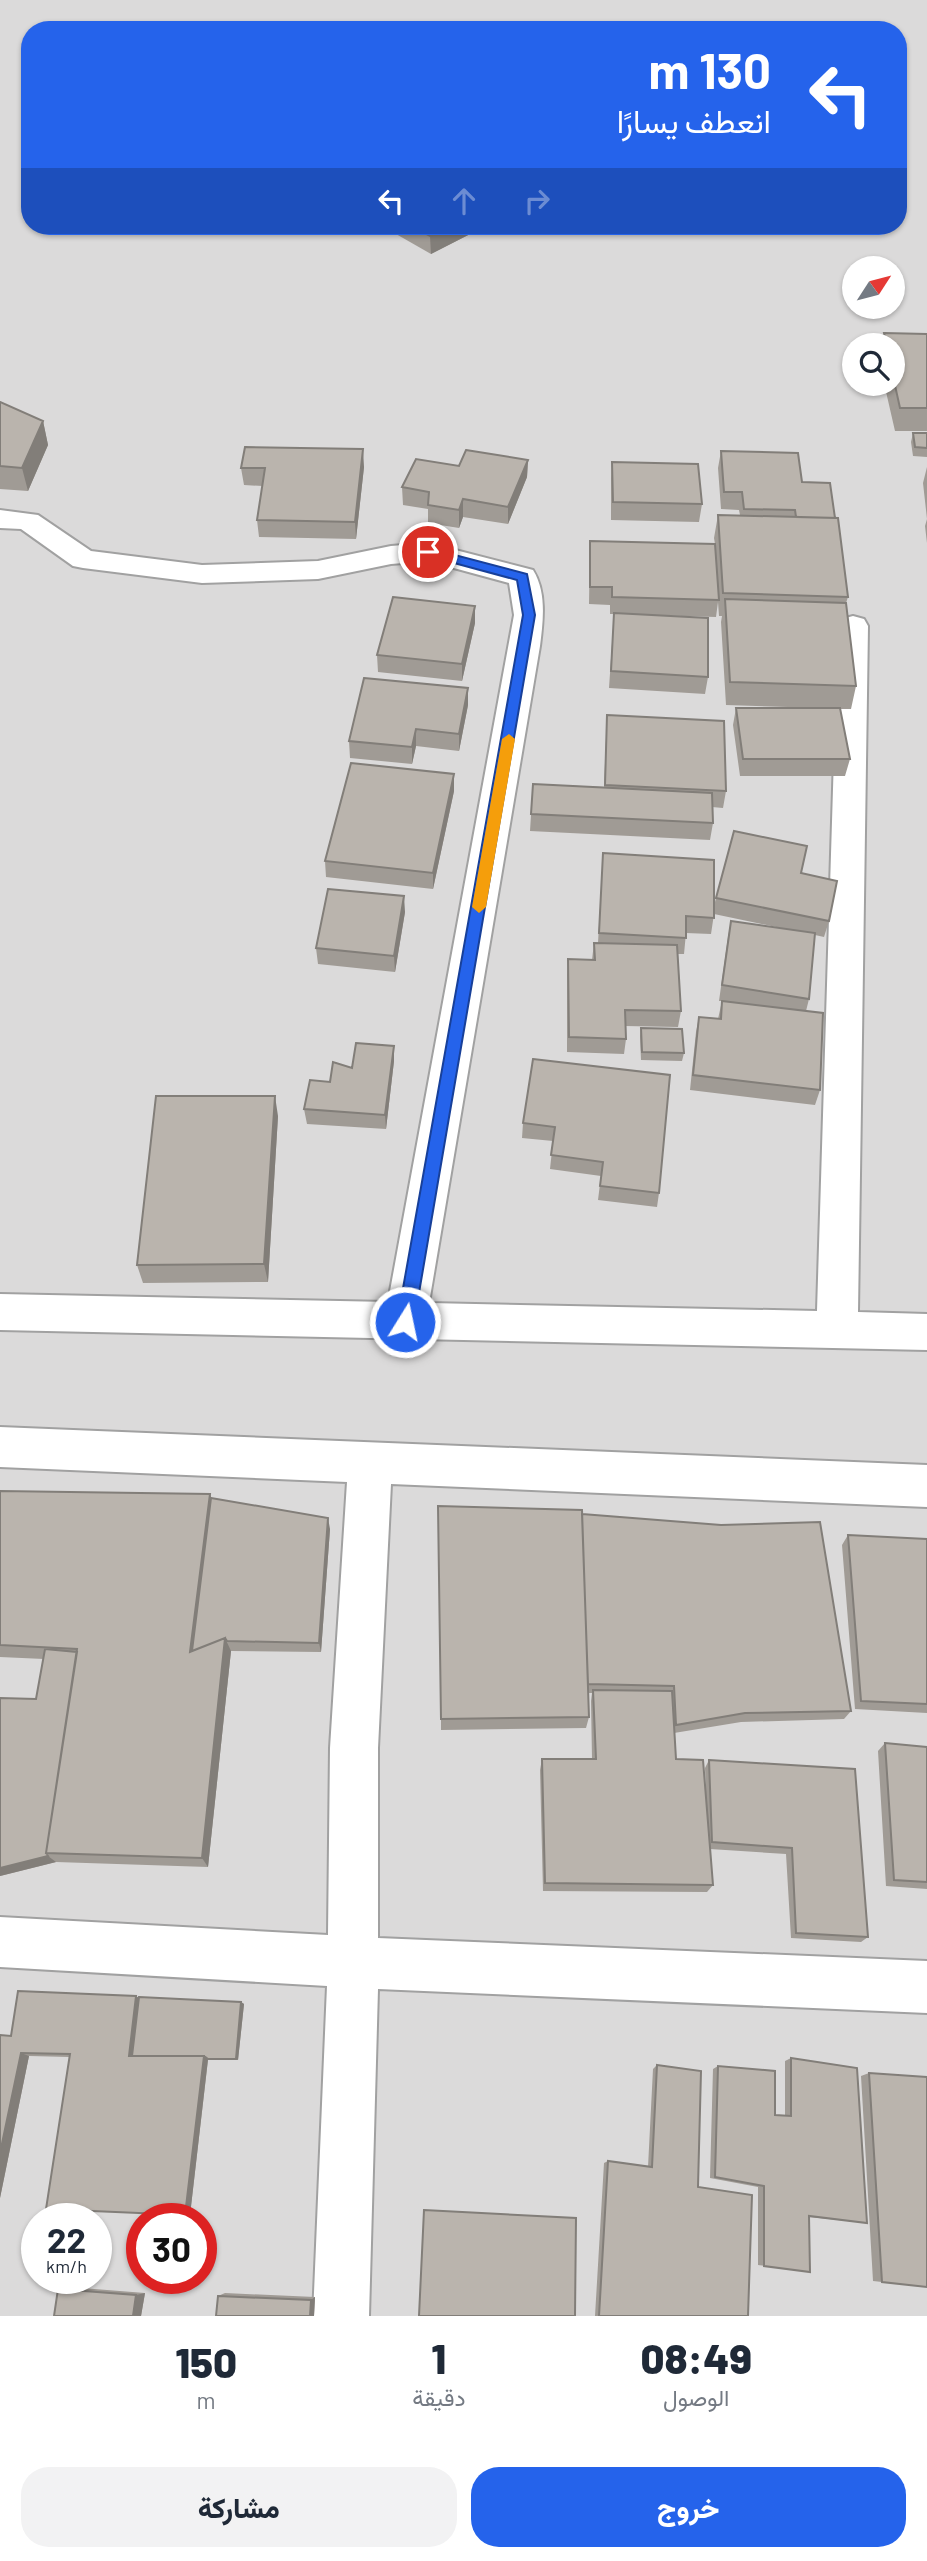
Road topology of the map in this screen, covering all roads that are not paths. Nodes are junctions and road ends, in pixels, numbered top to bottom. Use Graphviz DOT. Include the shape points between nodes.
graph roads {
  1 [pos="0,519"];
  2 [pos="852,626"];
  3 [pos="0,1312"];
  4 [pos="405,1322"];
  5 [pos="837,1330"];
  6 [pos="927,1332"];
  7 [pos="0,1447"];
  8 [pos="370,1463"];
  9 [pos="927,1486"];
  10 [pos="0,1942"];
  11 [pos="353,1962"];
  12 [pos="927,1987"];
  13 [pos="341,2316"];
  1 -- 4 [label="street" via="28,521 83,559 202,575 318,570 428,552 523,577 529,615 525,646"];
  2 -- 5 [label="street"];
  3 -- 4 [label="street"];
  4 -- 5 [label="street"];
  5 -- 6 [label="street"];
  7 -- 8 [label="street"];
  8 -- 9 [label="street"];
  8 -- 11 [label="street" via="354,1748"];
  10 -- 11 [label="street"];
  11 -- 12 [label="street"];
  11 -- 13 [label="street"];
}
